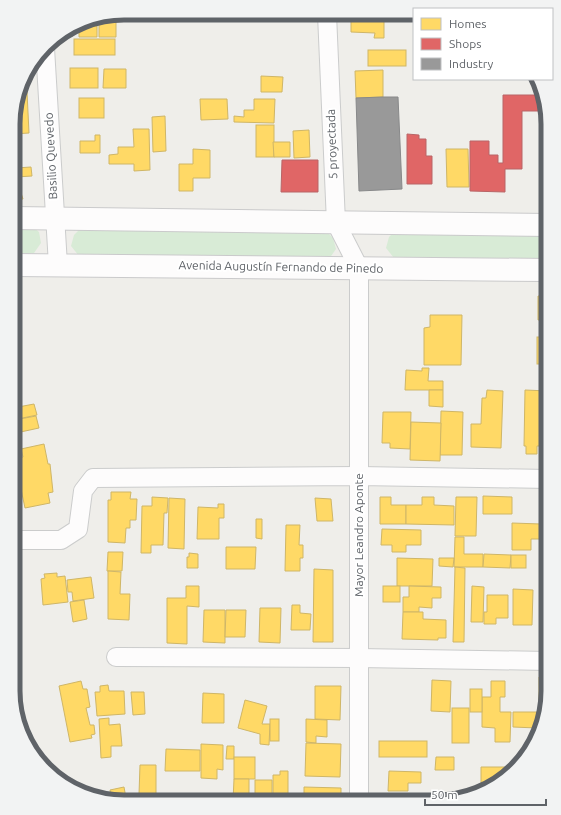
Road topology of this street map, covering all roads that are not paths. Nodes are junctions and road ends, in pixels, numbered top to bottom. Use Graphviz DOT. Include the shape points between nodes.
graph roads {
  1 [pos="327,20"];
  2 [pos="45,56"];
  3 [pos="20,218"];
  4 [pos="55,218"];
  5 [pos="336,223"];
  6 [pos="541,225"];
  7 [pos="20,265"];
  8 [pos="58,265"];
  9 [pos="359,268"];
  10 [pos="541,270"];
  11 [pos="359,476"];
  12 [pos="541,479"];
  13 [pos="20,540"];
  14 [pos="116,657"];
  15 [pos="359,658"];
  16 [pos="541,661"];
  17 [pos="359,795"];
  1 -- 5 [label="street, 5 proyectada"];
  2 -- 4 [label="street, Basilio Quevedo"];
  3 -- 4 [label="street"];
  4 -- 5 [label="street"];
  4 -- 8 [label="street, Basilio Quevedo"];
  5 -- 6 [label="street"];
  5 -- 9 [label="street, 5 proyectada"];
  7 -- 8 [label="street, Avenida Augustín Fernando de Pinedo"];
  8 -- 9 [label="street, Avenida Augustín Fernando de Pinedo"];
  9 -- 10 [label="street, Avenida Augustín Fernando de Pinedo"];
  9 -- 11 [label="street, Mayor Leandro Aponte"];
  11 -- 12 [label="street"];
  11 -- 13 [label="street" via="93,478 83,491 78,529 62,540"];
  11 -- 15 [label="street, Mayor Leandro Aponte"];
  14 -- 15 [label="street"];
  15 -- 16 [label="street"];
  15 -- 17 [label="street, Mayor Leandro Aponte"];
}
